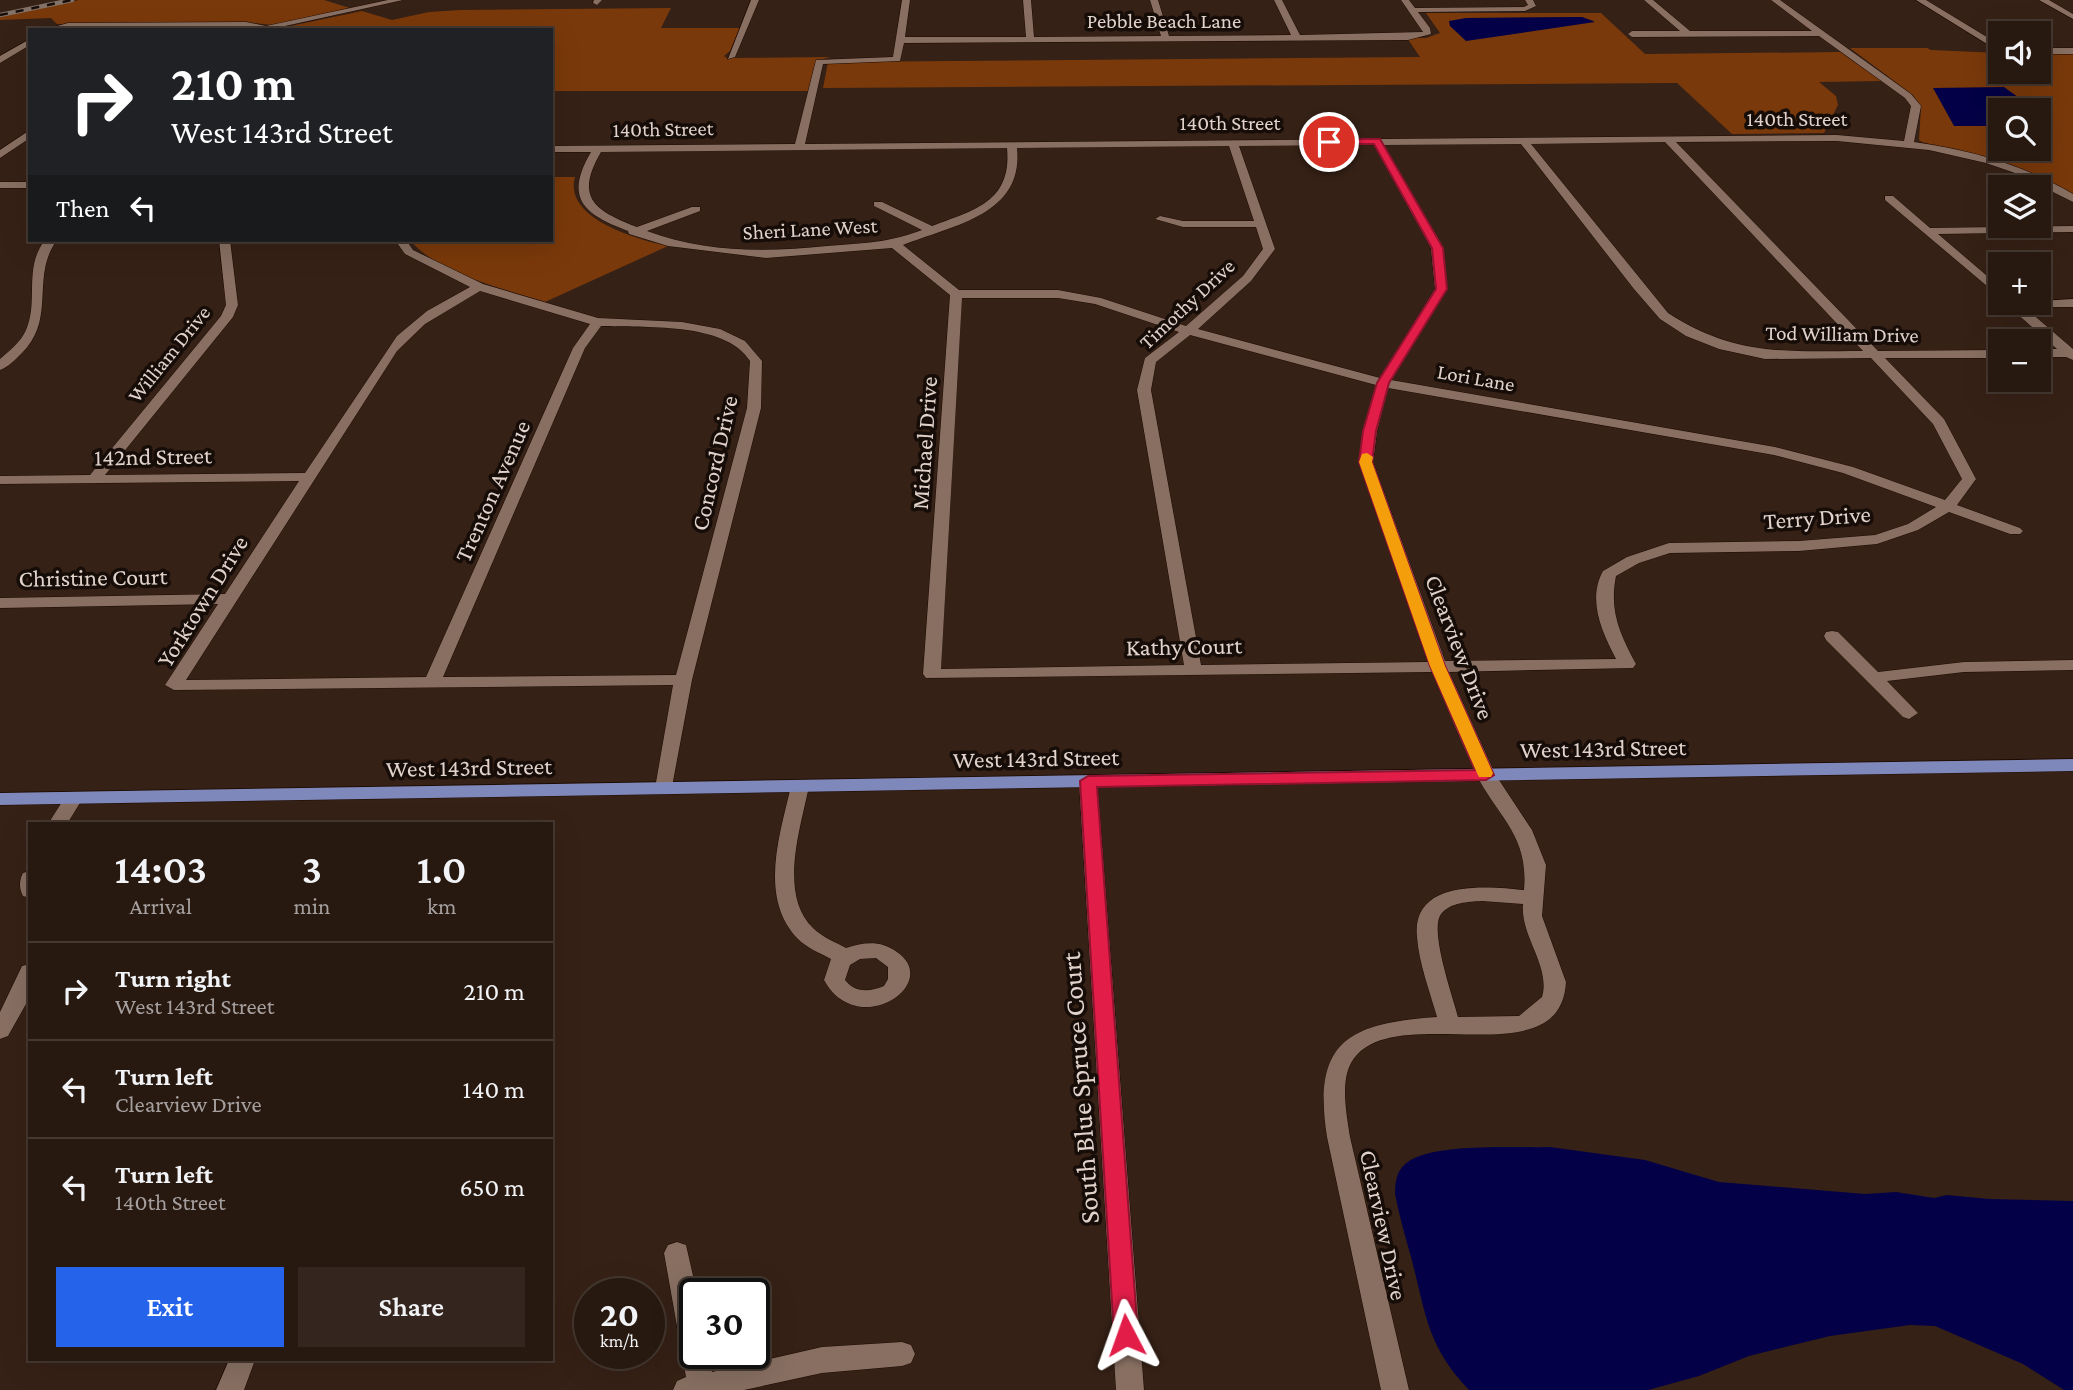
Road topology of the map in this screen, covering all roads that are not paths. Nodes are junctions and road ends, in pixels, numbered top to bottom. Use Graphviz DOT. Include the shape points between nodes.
graph roads {
  1 [pos="399,0"];
  2 [pos="755,0"];
  3 [pos="906,0"];
  4 [pos="1027,0"];
  5 [pos="1154,0"];
  6 [pos="1278,0"];
  7 [pos="1405,0"];
  8 [pos="1529,0"];
  9 [pos="1648,0"];
  10 [pos="1775,0"];
  11 [pos="1920,0"];
  12 [pos="2043,0"];
  13 [pos="1413,10"];
  14 [pos="2073,17"];
  15 [pos="174,27"];
  16 [pos="51,28"];
  17 [pos="267,28"];
  18 [pos="276,28"];
  19 [pos="1820,33"];
  20 [pos="1632,34"];
  21 [pos="1688,34"];
  22 [pos="1297,38"];
  23 [pos="1166,39"];
  24 [pos="901,40"];
  25 [pos="1030,40"];
  26 [pos="28,42"];
  27 [pos="1988,42"];
  28 [pos="2051,51"];
  29 [pos="2073,51"];
  30 [pos="731,57"];
  31 [pos="0,60"];
  32 [pos="28,134"];
  33 [pos="1667,139"];
  34 [pos="1523,140"];
  35 [pos="1377,141"];
  36 [pos="1233,143"];
  37 [pos="1909,143"];
  38 [pos="1012,145"];
  39 [pos="799,146"];
  40 [pos="553,149"];
  41 [pos="597,149"];
  42 [pos="0,155"];
  43 [pos="0,185"];
  44 [pos="28,185"];
  45 [pos="1889,198"];
  46 [pos="2073,199"];
  47 [pos="878,204"];
  48 [pos="696,209"];
  49 [pos="1160,219"];
  50 [pos="1261,224"];
  51 [pos="930,229"];
  52 [pos="2073,229"];
  53 [pos="1927,231"];
  54 [pos="633,232"];
  55 [pos="50,242"];
  56 [pos="224,242"];
  57 [pos="402,242"];
  58 [pos="895,244"];
  59 [pos="1988,283"];
  60 [pos="479,287"];
  61 [pos="956,295"];
  62 [pos="2051,303"];
  63 [pos="2073,303"];
  64 [pos="2026,315"];
  65 [pos="597,322"];
  66 [pos="1189,331"];
  67 [pos="2051,353"];
  68 [pos="1988,354"];
  69 [pos="2071,354"];
  70 [pos="1877,356"];
  71 [pos="0,366"];
  72 [pos="1383,383"];
  73 [pos="307,477"];
  74 [pos="94,479"];
  75 [pos="0,480"];
  76 [pos="1948,506"];
  77 [pos="2015,531"];
  78 [pos="229,600"];
  79 [pos="0,603"];
  80 [pos="1832,636"];
  81 [pos="2073,665"];
  82 [pos="1438,666"];
  83 [pos="1193,670"];
  84 [pos="932,674"];
  85 [pos="1873,678"];
  86 [pos="683,680"];
  87 [pos="433,681"];
  88 [pos="1909,713"];
  89 [pos="2073,765"];
  90 [pos="1486,775"];
  91 [pos="1088,781"];
  92 [pos="800,786"];
  93 [pos="664,788"];
  94 [pos="74,798"];
  95 [pos="0,799"];
  96 [pos="58,822"];
  97 [pos="1532,898"];
  98 [pos="845,957"];
  99 [pos="28,976"];
  100 [pos="1450,1027"];
  101 [pos="0,1030"];
  102 [pos="677,1253"];
  103 [pos="682,1278"];
  104 [pos="902,1354"];
  105 [pos="242,1361"];
  106 [pos="695,1369"];
  107 [pos="694,1388"];
  108 [pos="230,1390"];
  109 [pos="1130,1390"];
  110 [pos="1395,1390"];
  1 -- 18 [label="street"];
  2 -- 30 [label="street"];
  3 -- 24 [label="street"];
  4 -- 25 [label="street"];
  5 -- 23 [label="street"];
  6 -- 22 [label="street"];
  7 -- 13 [label="street"];
  8 -- 13 [label="street" via="1532,6 1525,9"];
  9 -- 21 [label="street"];
  10 -- 19 [label="street"];
  11 -- 27 [label="street"];
  12 -- 14 [label="street"];
  13 -- 22 [label="street, Pebble Beach Lane" via="1427,34"];
  15 -- 16 [label="street"];
  15 -- 17 [label="street" via="246,24"];
  19 -- 21 [label="street"];
  19 -- 37 [label="street" via="1908,96 1916,106"];
  20 -- 21 [label="street"];
  22 -- 23 [label="street, Pebble Beach Lane"];
  23 -- 25 [label="street, Pebble Beach Lane"];
  24 -- 25 [label="street, Pebble Beach Lane"];
  24 -- 39 [label="street" via="897,59 819,62"];
  26 -- 31 [label="street"];
  28 -- 29 [label="street"];
  32 -- 42 [label="street"];
  33 -- 34 [label="street, 140th Street"];
  33 -- 37 [label="street, 140th Street" via="1837,138"];
  33 -- 70 [label="street, Terry Drive"];
  34 -- 35 [label="street, 140th Street"];
  34 -- 70 [label="street, Tod William Drive" via="1664,316 1690,333 1765,355"];
  35 -- 36 [label="street, 140th Street"];
  35 -- 72 [label="street, Clearview Drive" via="1437,248 1441,267 1441,289"];
  36 -- 38 [label="street, 140th Street"];
  36 -- 50 [label="street, Timothy Drive"];
  37 -- 46 [label="street, 140th Street" via="2011,168"];
  38 -- 39 [label="street, 140th Street"];
  38 -- 51 [label="street, Sheri Lane West" via="1010,182 988,208"];
  39 -- 41 [label="street, 140th Street"];
  40 -- 41 [label="street, 140th Street"];
  41 -- 54 [label="street, Sheri Lane West" via="583,174 583,192 592,207"];
  43 -- 44 [label="street"];
  45 -- 53 [label="street"];
  47 -- 51 [label="street"];
  48 -- 54 [label="street"];
  49 -- 50 [label="street" via="1183,224"];
  50 -- 66 [label="street, Timothy Drive" via="1269,249 1261,264"];
  51 -- 58 [label="street, Sheri Lane West"];
  52 -- 53 [label="street"];
  53 -- 59 [label="street"];
  54 -- 58 [label="street, Sheri Lane West" via="668,243 766,255"];
  55 -- 71 [label="street" via="40,256 33,329"];
  56 -- 74 [label="street, William Drive" via="232,305 227,317"];
  57 -- 60 [label="street, Concord Drive" via="409,252"];
  58 -- 61 [label="street"];
  60 -- 65 [label="street, Concord Drive"];
  60 -- 73 [label="street, Yorktown Drive" via="408,329"];
  61 -- 66 [label="street, Lori Lane" via="1058,294 1097,301"];
  61 -- 84 [label="street, Michael Drive"];
  62 -- 63 [label="street"];
  64 -- 69 [label="street"];
  65 -- 86 [label="street, Concord Drive" via="708,330 741,344 755,361 754,408"];
  65 -- 87 [label="street, Trenton Avenue" via="579,348"];
  66 -- 72 [label="street, Lori Lane"];
  66 -- 83 [label="street, Timothy Drive" via="1150,362 1144,390"];
  67 -- 69 [label="street"];
  68 -- 70 [label="street, Tod William Drive"];
  70 -- 76 [label="street, Terry Drive" via="1939,422 1969,479"];
  72 -- 76 [label="street, Lori Lane" via="1775,451 1848,470"];
  72 -- 82 [label="street, Clearview Drive" via="1366,462"];
  73 -- 74 [label="street, 142nd Street"];
  73 -- 78 [label="street, Yorktown Drive"];
  74 -- 75 [label="street, 142nd Street"];
  76 -- 77 [label="street, Lori Lane"];
  76 -- 82 [label="street, Terry Drive" via="1913,527 1877,539 1799,546 1669,548 1633,560 1609,574 1603,598 1607,626 1627,664"];
  78 -- 79 [label="street, Christine Court"];
  78 -- 87 [label="street, Yorktown Drive" via="174,685"];
  80 -- 85 [label="street"];
  81 -- 85 [label="street" via="1964,667"];
  82 -- 83 [label="street, Kathy Court"];
  82 -- 90 [label="street, Clearview Drive"];
  83 -- 84 [label="street, Kathy Court"];
  85 -- 88 [label="street"];
  86 -- 87 [label="street, Yorktown Drive"];
  86 -- 93 [label="street, Concord Drive"];
  89 -- 90 [label="main road, West 143rd Street"];
  90 -- 91 [label="main road, West 143rd Street"];
  90 -- 97 [label="street, Clearview Drive" via="1522,830 1536,864"];
  91 -- 92 [label="main road, West 143rd Street"];
  91 -- 109 [label="street, South Blue Spruce Court"];
  92 -- 93 [label="main road, West 143rd Street"];
  92 -- 98 [label="street" via="785,858 789,911 805,933"];
  93 -- 94 [label="main road, West 143rd Street"];
  94 -- 95 [label="main road, West 143rd Street"];
  94 -- 96 [label="street"];
  97 -- 100 [label="street, Clearview Drive" via="1532,916 1555,982 1547,1007 1522,1024"];
  97 -- 100 [label="street" via="1469,894 1443,901 1430,912 1427,937"];
  99 -- 101 [label="street"];
  100 -- 110 [label="street, Clearview Drive" via="1376,1034 1345,1054 1337,1068 1340,1138"];
  102 -- 103 [label="street"];
  104 -- 107 [label="street" via="822,1360"];
  105 -- 108 [label="street"];
  106 -- 107 [label="street"];
}
